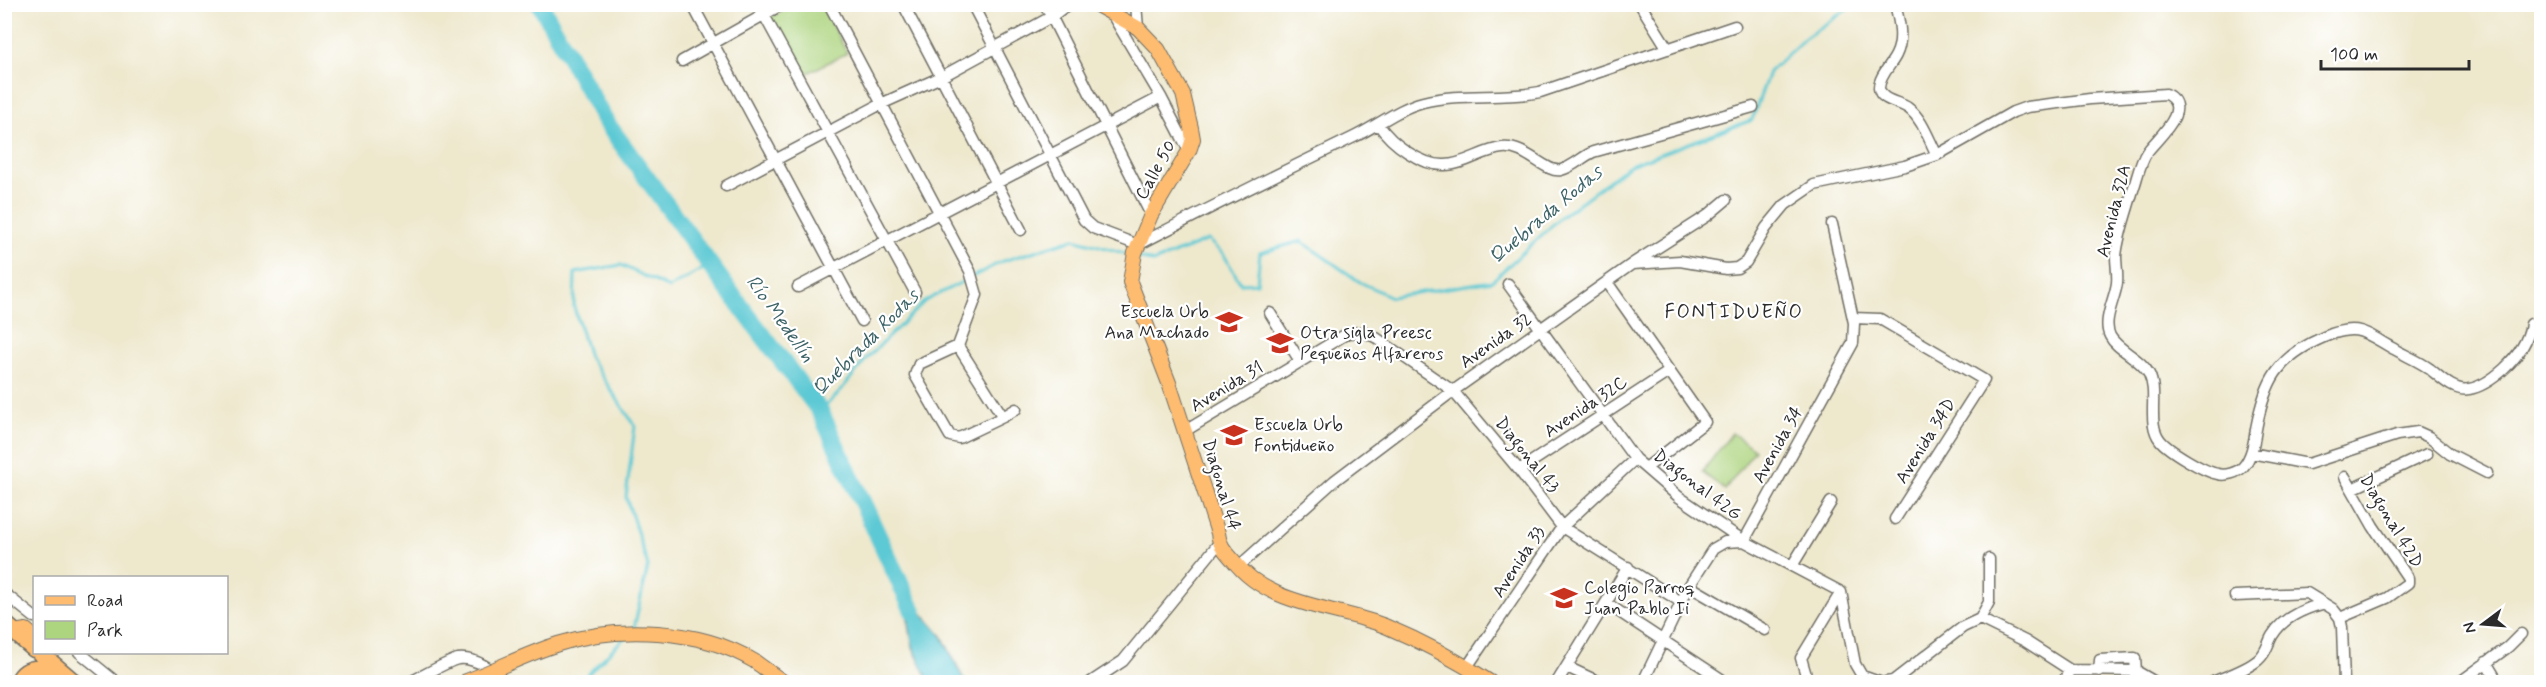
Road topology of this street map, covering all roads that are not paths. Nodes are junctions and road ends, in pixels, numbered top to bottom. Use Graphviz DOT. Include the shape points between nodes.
graph roads {
  1 [pos="692,4"];
  2 [pos="758,4"];
  3 [pos="783,4"];
  4 [pos="830,4"];
  5 [pos="903,4"];
  6 [pos="972,4"];
  7 [pos="1045,4"];
  8 [pos="1068,4"];
  9 [pos="1095,4"];
  10 [pos="1137,4"];
  11 [pos="1640,4"];
  12 [pos="1895,4"];
  13 [pos="763,15"];
  14 [pos="1113,16"];
  15 [pos="1051,17"];
  16 [pos="1735,26"];
  17 [pos="1138,28"];
  18 [pos="712,43"];
  19 [pos="993,47"];
  20 [pos="1668,49"];
  21 [pos="682,60"];
  22 [pos="941,76"];
  23 [pos="1161,97"];
  24 [pos="880,104"];
  25 [pos="1754,107"];
  26 [pos="1379,125"];
  27 [pos="1107,126"];
  28 [pos="827,134"];
  29 [pos="1190,151"];
  30 [pos="1049,155"];
  31 [pos="1937,155"];
  32 [pos="776,161"];
  33 [pos="996,182"];
  34 [pos="726,186"];
  35 [pos="1726,200"];
  36 [pos="938,212"];
  37 [pos="1151,215"];
  38 [pos="1832,224"];
  39 [pos="1021,230"];
  40 [pos="886,240"];
  41 [pos="1137,249"];
  42 [pos="1632,264"];
  43 [pos="832,267"];
  44 [pos="1130,282"];
  45 [pos="1607,282"];
  46 [pos="1508,284"];
  47 [pos="798,287"];
  48 [pos="915,292"];
  49 [pos="1270,313"];
  50 [pos="1853,318"];
  51 [pos="862,321"];
  52 [pos="2531,324"];
  53 [pos="1541,330"];
  54 [pos="1348,333"];
  55 [pos="958,346"];
  56 [pos="1300,362"];
  57 [pos="1670,370"];
  58 [pos="1453,391"];
  59 [pos="1016,409"];
  60 [pos="1602,416"];
  61 [pos="1003,417"];
  62 [pos="1185,431"];
  63 [pos="2252,453"];
  64 [pos="2427,454"];
  65 [pos="1635,459"];
  66 [pos="1646,468"];
  67 [pos="1519,470"];
  68 [pos="2487,473"];
  69 [pos="2345,477"];
  70 [pos="2352,489"];
  71 [pos="1831,502"];
  72 [pos="1895,519"];
  73 [pos="1562,527"];
  74 [pos="1744,541"];
  75 [pos="1219,543"];
  76 [pos="1989,559"];
  77 [pos="1792,566"];
  78 [pos="1238,567"];
  79 [pos="1628,567"];
  80 [pos="1689,586"];
  81 [pos="1841,592"];
  82 [pos="4,593"];
  83 [pos="2235,596"];
  84 [pos="1681,602"];
  85 [pos="1606,603"];
  86 [pos="2322,604"];
  87 [pos="33,616"];
  88 [pos="2340,618"];
  89 [pos="1980,619"];
  90 [pos="9,627"];
  91 [pos="1765,630"];
  92 [pos="2521,634"];
  93 [pos="33,636"];
  94 [pos="1663,642"];
  95 [pos="33,648"];
  96 [pos="41,654"];
  97 [pos="54,654"];
  98 [pos="81,654"];
  99 [pos="2487,662"];
  100 [pos="1567,667"];
  101 [pos="1467,668"];
  102 [pos="2070,670"];
  103 [pos="69,679"];
  104 [pos="1721,679"];
  105 [pos="18,682"];
  106 [pos="86,682"];
  107 [pos="116,682"];
  108 [pos="410,682"];
  109 [pos="464,682"];
  110 [pos="504,682"];
  111 [pos="784,682"];
  112 [pos="1091,682"];
  113 [pos="1490,682"];
  114 [pos="1557,682"];
  115 [pos="1599,682"];
  116 [pos="1643,682"];
  117 [pos="1808,682"];
  118 [pos="1876,682"];
  119 [pos="1886,682"];
  120 [pos="2063,682"];
  121 [pos="2155,682"];
  122 [pos="2213,682"];
  123 [pos="2344,682"];
  124 [pos="2460,682"];
  125 [pos="2498,682"];
  1 -- 18 [label="street"];
  2 -- 13 [label="street"];
  3 -- 13 [label="street"];
  4 -- 24 [label="street"];
  5 -- 22 [label="street"];
  6 -- 19 [label="street"];
  7 -- 15 [label="street"];
  8 -- 15 [label="street"];
  9 -- 14 [label="main road, Calle 50"];
  10 -- 17 [label="street"];
  11 -- 20 [label="street"];
  12 -- 31 [label="street" via="1901,32 1898,52 1879,88 1887,99 1916,113"];
  13 -- 18 [label="street"];
  13 -- 28 [label="street"];
  14 -- 17 [label="main road, Calle 50"];
  14 -- 23 [label="street"];
  15 -- 19 [label="street"];
  15 -- 27 [label="street"];
  16 -- 20 [label="street"];
  17 -- 29 [label="main road, Calle 50" via="1158,49 1183,94 1193,139"];
  18 -- 21 [label="street"];
  18 -- 32 [label="street"];
  19 -- 22 [label="street"];
  19 -- 30 [label="street"];
  20 -- 26 [label="street" via="1519,97 1453,96 1420,103"];
  22 -- 24 [label="street"];
  22 -- 33 [label="street"];
  23 -- 27 [label="street"];
  23 -- 29 [label="street"];
  24 -- 28 [label="street"];
  24 -- 36 [label="street"];
  25 -- 26 [label="street" via="1593,152 1559,171 1512,148 1445,165 1428,162 1390,138"];
  26 -- 41 [label="street" via="1212,205"];
  27 -- 30 [label="street"];
  27 -- 37 [label="street"];
  28 -- 32 [label="street"];
  28 -- 40 [label="street"];
  29 -- 37 [label="main road, Calle 50"];
  30 -- 33 [label="street"];
  30 -- 41 [label="street" via="1084,220"];
  31 -- 42 [label="street, Avenida 32A" via="1905,166 1814,185 1798,194 1766,228 1746,262 1737,268 1680,261"];
  31 -- 63 [label="street, Avenida 32A" via="2027,107 2146,94 2173,98 2176,115 2146,154 2133,191 2116,255 2117,282 2109,333 2149,373 2154,390 2155,430 2160,441 2218,474 2242,468"];
  32 -- 34 [label="street"];
  32 -- 43 [label="street"];
  33 -- 36 [label="street"];
  33 -- 39 [label="street"];
  35 -- 42 [label="street, Avenida 32"];
  36 -- 40 [label="street"];
  36 -- 55 [label="street" via="970,270 977,295"];
  37 -- 41 [label="main road, Calle 50"];
  38 -- 50 [label="street, Avenida 34"];
  40 -- 43 [label="street"];
  40 -- 48 [label="street"];
  41 -- 44 [label="main road, Calle 50"];
  42 -- 45 [label="street, Avenida 32"];
  43 -- 47 [label="street"];
  43 -- 51 [label="street"];
  44 -- 62 [label="main road, Diagonal 44"];
  45 -- 53 [label="street, Avenida 32"];
  45 -- 57 [label="street"];
  46 -- 53 [label="street, Diagonal 42G"];
  49 -- 56 [label="street"];
  50 -- 72 [label="street, Avenida 34D" via="1880,319 1984,380"];
  50 -- 74 [label="street, Avenida 34" via="1853,343"];
  52 -- 63 [label="street" via="2528,337 2506,367 2491,380 2467,390 2452,386 2422,363 2361,330 2346,329 2323,337 2292,354 2278,367 2262,398"];
  53 -- 58 [label="street, Avenida 32"];
  53 -- 60 [label="street, Diagonal 42G"];
  54 -- 56 [label="street, Avenida 31"];
  54 -- 58 [label="street, Diagonal 43" via="1364,332 1376,337"];
  55 -- 61 [label="street"];
  55 -- 61 [label="street" via="919,364 915,375 950,436 959,438"];
  56 -- 62 [label="street, Avenida 31"];
  57 -- 60 [label="street, Avenida 32C"];
  57 -- 66 [label="street" via="1705,424"];
  58 -- 67 [label="street, Diagonal 43"];
  58 -- 78 [label="street, Avenida 32" via="1334,481"];
  59 -- 61 [label="street"];
  60 -- 65 [label="street, Diagonal 42G"];
  60 -- 67 [label="street, Avenida 32C"];
  62 -- 75 [label="main road, Diagonal 44"];
  63 -- 68 [label="street" via="2308,464 2418,432"];
  64 -- 70 [label="street"];
  65 -- 66 [label="street, Diagonal 42G"];
  65 -- 73 [label="street, Avenida 33"];
  66 -- 74 [label="street, Diagonal 42G" via="1679,497"];
  67 -- 73 [label="street, Diagonal 43"];
  69 -- 70 [label="street, Diagonal 42D"];
  70 -- 88 [label="street, Diagonal 42D" via="2408,583 2387,598"];
  71 -- 77 [label="street"];
  73 -- 79 [label="street, Diagonal 43"];
  73 -- 101 [label="street, Avenida 33"];
  74 -- 77 [label="street, Diagonal 42G"];
  74 -- 80 [label="street" via="1725,542 1713,549"];
  75 -- 78 [label="main road, Diagonal 44"];
  75 -- 112 [label="street" via="1123,661"];
  76 -- 89 [label="street" via="1989,602"];
  77 -- 81 [label="street, Diagonal 42G"];
  78 -- 101 [label="main road, Diagonal 44" via="1255,583 1281,595 1385,626"];
  79 -- 84 [label="street, Diagonal 43"];
  79 -- 85 [label="street"];
  80 -- 84 [label="street"];
  80 -- 91 [label="street"];
  81 -- 117 [label="street" via="1800,658"];
  81 -- 118 [label="street" via="1855,664 1862,676"];
  82 -- 87 [label="street"];
  83 -- 86 [label="street" via="2307,593"];
  84 -- 94 [label="street"];
  85 -- 94 [label="street"];
  85 -- 100 [label="street"];
  86 -- 88 [label="street"];
  86 -- 122 [label="street" via="2292,616 2272,636 2268,651 2256,662"];
  88 -- 123 [label="street"];
  89 -- 102 [label="street" via="2025,641"];
  89 -- 119 [label="street" via="1963,627 1893,681"];
  90 -- 93 [label="main road" via="26,630"];
  90 -- 95 [label="highway"];
  92 -- 99 [label="street"];
  94 -- 104 [label="street"];
  94 -- 116 [label="street"];
  96 -- 103 [label="highway"];
  97 -- 106 [label="main road"];
  98 -- 107 [label="street"];
  99 -- 124 [label="street"];
  99 -- 125 [label="street"];
  100 -- 114 [label="street"];
  100 -- 115 [label="street"];
  101 -- 113 [label="main road, Diagonal 44"];
  102 -- 120 [label="street"];
  102 -- 121 [label="street" via="2136,671"];
  103 -- 105 [label="highway" via="39,667 28,671"];
  108 -- 110 [label="street" via="458,659 492,670"];
  109 -- 111 [label="main road, bridge" via="559,644 600,635 645,632 723,647 752,660"];
}
